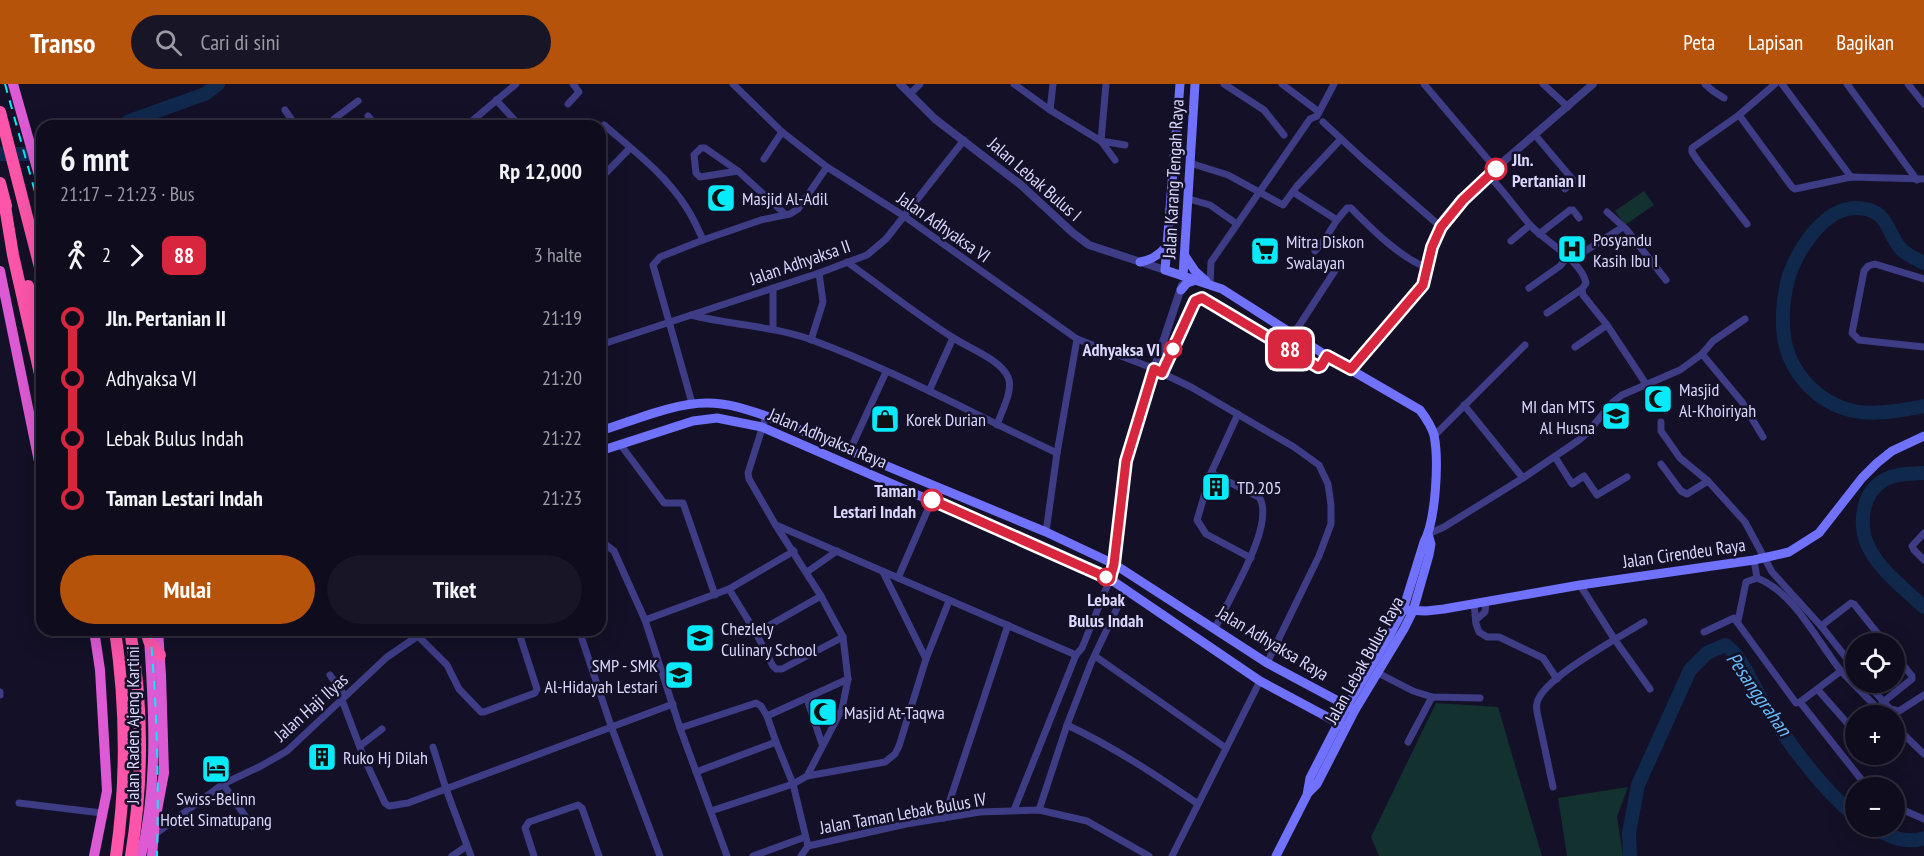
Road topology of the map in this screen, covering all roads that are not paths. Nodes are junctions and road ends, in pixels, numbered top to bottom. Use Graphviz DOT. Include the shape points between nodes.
graph roads {
  1 [pos="13,84"];
  2 [pos="516,84"];
  3 [pos="573,84"];
  4 [pos="733,84"];
  5 [pos="900,84"];
  6 [pos="920,84"];
  7 [pos="1014,84"];
  8 [pos="1053,84"];
  9 [pos="1106,84"];
  10 [pos="1180,84"];
  11 [pos="1195,84"];
  12 [pos="1224,84"];
  13 [pos="1282,84"];
  14 [pos="1334,84"];
  15 [pos="1424,84"];
  16 [pos="1543,84"];
  17 [pos="1593,84"];
  18 [pos="1705,84"];
  19 [pos="1775,84"];
  20 [pos="1782,84"];
  21 [pos="1847,84"];
  22 [pos="1908,84"];
  23 [pos="910,94"];
  24 [pos="1724,98"];
  25 [pos="496,100"];
  26 [pos="358,101"];
  27 [pos="568,104"];
  28 [pos="1924,104"];
  29 [pos="1565,109"];
  30 [pos="285,110"];
  31 [pos="1050,110"];
  32 [pos="0,112"];
  33 [pos="1319,112"];
  34 [pos="1739,115"];
  35 [pos="368,116"];
  36 [pos="290,120"];
  37 [pos="334,120"];
  38 [pos="371,120"];
  39 [pos="472,120"];
  40 [pos="514,120"];
  41 [pos="1323,122"];
  42 [pos="606,127"];
  43 [pos="782,132"];
  44 [pos="1284,135"];
  45 [pos="1535,135"];
  46 [pos="1341,139"];
  47 [pos="964,140"];
  48 [pos="1101,141"];
  49 [pos="1115,143"];
  50 [pos="1125,145"];
  51 [pos="630,148"];
  52 [pos="764,159"];
  53 [pos="1190,163"];
  54 [pos="36,165"];
  55 [pos="827,167"];
  56 [pos="1496,169"];
  57 [pos="738,171"];
  58 [pos="606,172"];
  59 [pos="1488,175"];
  60 [pos="1851,177"];
  61 [pos="1921,180"];
  62 [pos="0,183"];
  63 [pos="1565,189"];
  64 [pos="1259,192"];
  65 [pos="1293,192"];
  66 [pos="1189,199"];
  67 [pos="4,200"];
  68 [pos="1607,212"];
  69 [pos="785,214"];
  70 [pos="904,216"];
  71 [pos="1579,218"];
  72 [pos="1337,220"];
  73 [pos="1237,224"];
  74 [pos="1747,224"];
  75 [pos="1530,225"];
  76 [pos="1441,227"];
  77 [pos="1623,227"];
  78 [pos="1539,234"];
  79 [pos="703,240"];
  80 [pos="1511,241"];
  81 [pos="36,243"];
  82 [pos="1166,247"];
  83 [pos="1315,251"];
  84 [pos="1185,255"];
  85 [pos="1569,258"];
  86 [pos="847,262"];
  87 [pos="1140,262"];
  88 [pos="1428,268"];
  89 [pos="1336,269"];
  90 [pos="1165,270"];
  91 [pos="0,272"];
  92 [pos="819,273"];
  93 [pos="1183,276"];
  94 [pos="1924,279"];
  95 [pos="1196,280"];
  96 [pos="1666,280"];
  97 [pos="1209,283"];
  98 [pos="773,288"];
  99 [pos="1529,288"];
  100 [pos="1582,289"];
  101 [pos="1181,290"];
  102 [pos="1546,313"];
  103 [pos="691,315"];
  104 [pos="36,318"];
  105 [pos="1745,319"];
  106 [pos="670,323"];
  107 [pos="1607,325"];
  108 [pos="773,329"];
  109 [pos="1293,335"];
  110 [pos="953,338"];
  111 [pos="1077,339"];
  112 [pos="811,340"];
  113 [pos="606,342"];
  114 [pos="1525,345"];
  115 [pos="1575,347"];
  116 [pos="1924,347"];
  117 [pos="1702,354"];
  118 [pos="1327,356"];
  119 [pos="36,357"];
  120 [pos="1351,369"];
  121 [pos="1158,371"];
  122 [pos="886,372"];
  123 [pos="1646,384"];
  124 [pos="929,391"];
  125 [pos="692,404"];
  126 [pos="1464,405"];
  127 [pos="1238,414"];
  128 [pos="766,416"];
  129 [pos="1661,422"];
  130 [pos="997,425"];
  131 [pos="762,427"];
  132 [pos="606,429"];
  133 [pos="1434,436"];
  134 [pos="1924,436"];
  135 [pos="1763,437"];
  136 [pos="620,444"];
  137 [pos="36,447"];
  138 [pos="606,449"];
  139 [pos="850,450"];
  140 [pos="1057,453"];
  141 [pos="1555,457"];
  142 [pos="1661,464"];
  143 [pos="1211,473"];
  144 [pos="1627,477"];
  145 [pos="1523,478"];
  146 [pos="1708,481"];
  147 [pos="932,500"];
  148 [pos="775,524"];
  149 [pos="1046,532"];
  150 [pos="1924,533"];
  151 [pos="1428,534"];
  152 [pos="606,545"];
  153 [pos="794,551"];
  154 [pos="837,552"];
  155 [pos="1251,558"];
  156 [pos="1766,558"];
  157 [pos="1754,560"];
  158 [pos="1924,560"];
  159 [pos="1114,564"];
  160 [pos="807,572"];
  161 [pos="884,572"];
  162 [pos="898,578"];
  163 [pos="1757,578"];
  164 [pos="1110,579"];
  165 [pos="1580,585"];
  166 [pos="729,589"];
  167 [pos="1126,589"];
  168 [pos="715,595"];
  169 [pos="821,596"];
  170 [pos="949,601"];
  171 [pos="1486,601"];
  172 [pos="1474,604"];
  173 [pos="1408,610"];
  174 [pos="645,620"];
  175 [pos="1476,620"];
  176 [pos="1738,621"];
  177 [pos="1644,622"];
  178 [pos="1008,625"];
  179 [pos="1821,626"];
  180 [pos="1215,628"];
  181 [pos="1704,632"];
  182 [pos="756,633"];
  183 [pos="1877,633"];
  184 [pos="95,636"];
  185 [pos="116,636"];
  186 [pos="131,636"];
  187 [pos="148,636"];
  188 [pos="149,636"];
  189 [pos="158,636"];
  190 [pos="413,636"];
  191 [pos="420,636"];
  192 [pos="520,636"];
  193 [pos="581,636"];
  194 [pos="843,637"];
  195 [pos="1615,640"];
  196 [pos="160,655"];
  197 [pos="1076,656"];
  198 [pos="1095,656"];
  199 [pos="1845,656"];
  200 [pos="926,659"];
  201 [pos="1267,663"];
  202 [pos="1905,667"];
  203 [pos="1841,671"];
  204 [pos="1378,673"];
  205 [pos="330,675"];
  206 [pos="848,679"];
  207 [pos="1557,679"];
  208 [pos="1260,681"];
  209 [pos="1905,685"];
  210 [pos="1650,688"];
  211 [pos="1818,690"];
  212 [pos="1874,693"];
  213 [pos="1894,693"];
  214 [pos="1924,695"];
  215 [pos="1432,697"];
  216 [pos="343,698"];
  217 [pos="1480,698"];
  218 [pos="807,699"];
  219 [pos="1800,702"];
  220 [pos="1882,703"];
  221 [pos="673,704"];
  222 [pos="1347,705"];
  223 [pos="1874,705"];
  224 [pos="767,716"];
  225 [pos="1327,716"];
  226 [pos="1845,721"];
  227 [pos="1067,725"];
  228 [pos="1342,725"];
  229 [pos="611,726"];
  230 [pos="680,728"];
  231 [pos="382,729"];
  232 [pos="1905,736"];
  233 [pos="776,742"];
  234 [pos="1408,742"];
  235 [pos="822,744"];
  236 [pos="360,746"];
  237 [pos="433,747"];
  238 [pos="1226,748"];
  239 [pos="1924,754"];
  240 [pos="696,772"];
  241 [pos="807,776"];
  242 [pos="1859,777"];
  243 [pos="223,784"];
  244 [pos="793,784"];
  245 [pos="1553,787"];
  246 [pos="446,789"];
  247 [pos="20,802"];
  248 [pos="1198,804"];
  249 [pos="1014,810"];
  250 [pos="1039,810"];
  251 [pos="711,811"];
  252 [pos="1905,811"];
  253 [pos="102,813"];
  254 [pos="944,818"];
  255 [pos="1924,819"];
  256 [pos="252,826"];
  257 [pos="150,833"];
  258 [pos="805,837"];
  259 [pos="467,846"];
  260 [pos="808,846"];
  261 [pos="94,856"];
  262 [pos="116,856"];
  263 [pos="130,856"];
  264 [pos="141,856"];
  265 [pos="152,856"];
  266 [pos="452,856"];
  267 [pos="471,856"];
  268 [pos="534,856"];
  269 [pos="599,856"];
  270 [pos="660,856"];
  271 [pos="727,856"];
  272 [pos="753,856"];
  273 [pos="801,856"];
  274 [pos="1149,856"];
  275 [pos="1172,856"];
  276 [pos="1276,856"];
  1 -- 54 [label="highway"];
  2 -- 25 [label="street"];
  3 -- 27 [label="street" via="579,92"];
  4 -- 43 [label="street, Jalan Adhyaksa VI"];
  5 -- 23 [label="street, Jalan Lebak Bulus I"];
  6 -- 23 [label="street"];
  7 -- 31 [label="street"];
  8 -- 31 [label="street"];
  9 -- 48 [label="street"];
  10 -- 82 [label="main road, Jalan Karang Tengah Raya"];
  11 -- 53 [label="main road, Jalan Karang Tengah Raya"];
  12 -- 44 [label="street" via="1264,110"];
  13 -- 33 [label="street"];
  14 -- 33 [label="street"];
  15 -- 56 [label="street"];
  16 -- 29 [label="street"];
  17 -- 29 [label="street"];
  18 -- 24 [label="street"];
  19 -- 34 [label="street"];
  20 -- 60 [label="street"];
  21 -- 61 [label="street"];
  22 -- 28 [label="street"];
  23 -- 47 [label="street, Jalan Lebak Bulus I"];
  25 -- 39 [label="street"];
  25 -- 40 [label="street"];
  26 -- 37 [label="street"];
  29 -- 45 [label="street"];
  30 -- 36 [label="street"];
  31 -- 48 [label="street"];
  32 -- 81 [label="highway"];
  33 -- 64 [label="street"];
  34 -- 60 [label="street" via="1795,189"];
  34 -- 74 [label="street" via="1694,145 1692,152"];
  35 -- 38 [label="street"];
  41 -- 46 [label="street"];
  42 -- 51 [label="street"];
  43 -- 52 [label="street"];
  43 -- 55 [label="street, Jalan Adhyaksa VI"];
  45 -- 56 [label="street"];
  45 -- 63 [label="street" via="1574,181"];
  46 -- 65 [label="street"];
  46 -- 76 [label="street"];
  47 -- 70 [label="street, Jalan Adhyaksa II"];
  47 -- 87 [label="street, Jalan Lebak Bulus I" via="1089,245"];
  48 -- 49 [label="street"];
  48 -- 49 [label="street" via="1113,157"];
  49 -- 50 [label="street"];
  51 -- 58 [label="street"];
  51 -- 79 [label="street" via="675,191"];
  53 -- 64 [label="street" via="1228,175"];
  53 -- 66 [label="main road, Jalan Karang Tengah Raya"];
  55 -- 69 [label="street" via="798,210"];
  55 -- 70 [label="street, Jalan Adhyaksa VI"];
  56 -- 59 [label="street"];
  57 -- 57 [label="street" via="705,148 694,155 700,177"];
  57 -- 69 [label="street"];
  59 -- 75 [label="street"];
  59 -- 76 [label="street"];
  60 -- 61 [label="street"];
  62 -- 67 [label="highway"];
  64 -- 65 [label="street" via="1283,205"];
  64 -- 73 [label="street"];
  65 -- 72 [label="street"];
  66 -- 73 [label="street" via="1210,205"];
  66 -- 84 [label="main road, Jalan Karang Tengah Raya"];
  67 -- 104 [label="highway"];
  67 -- 119 [label="highway"];
  68 -- 77 [label="street"];
  69 -- 79 [label="street"];
  70 -- 86 [label="street, Jalan Adhyaksa II" via="876,248"];
  70 -- 111 [label="street, Jalan Adhyaksa VI"];
  71 -- 78 [label="street" via="1570,210"];
  72 -- 83 [label="street"];
  72 -- 88 [label="street" via="1351,208 1381,237"];
  73 -- 97 [label="street" via="1211,262"];
  75 -- 78 [label="street"];
  75 -- 80 [label="street"];
  76 -- 88 [label="street"];
  77 -- 85 [label="street"];
  77 -- 96 [label="street"];
  78 -- 85 [label="street"];
  79 -- 106 [label="street" via="660,257 653,265"];
  82 -- 87 [label="main road" via="1159,255"];
  82 -- 90 [label="main road, Jalan Karang Tengah Raya"];
  84 -- 93 [label="main road, Jalan Karang Tengah Raya"];
  84 -- 97 [label="main road"];
  85 -- 99 [label="street"];
  85 -- 100 [label="street" via="1585,278"];
  86 -- 92 [label="street, Jalan Adhyaksa II"];
  86 -- 110 [label="street"];
  87 -- 90 [label="street, Jalan Lebak Bulus I"];
  88 -- 120 [label="street" via="1423,285"];
  89 -- 109 [label="street"];
  90 -- 93 [label="main road, Jalan Lebak Bulus Raya"];
  91 -- 137 [label="highway"];
  92 -- 98 [label="street, Jalan Adhyaksa II"];
  92 -- 112 [label="street" via="823,302"];
  93 -- 95 [label="main road, Jalan Lebak Bulus Raya"];
  93 -- 101 [label="street"];
  94 -- 116 [label="street" via="1875,264 1868,266 1852,333 1858,340"];
  95 -- 97 [label="main road, Jalan Lebak Bulus Raya"];
  95 -- 101 [label="main road"];
  97 -- 109 [label="main road, Jalan Lebak Bulus Raya"];
  98 -- 103 [label="street, Jalan Adhyaksa II"];
  98 -- 108 [label="street"];
  100 -- 102 [label="street"];
  100 -- 107 [label="street"];
  101 -- 121 [label="street"];
  103 -- 106 [label="street, Jalan Adhyaksa II"];
  103 -- 108 [label="street"];
  105 -- 117 [label="street" via="1713,341"];
  106 -- 113 [label="street, Jalan Adhyaksa II"];
  106 -- 125 [label="street"];
  107 -- 115 [label="street"];
  107 -- 123 [label="street"];
  108 -- 112 [label="street"];
  109 -- 118 [label="main road, Jalan Lebak Bulus Raya"];
  110 -- 124 [label="street"];
  110 -- 130 [label="street" via="989,358 1009,379"];
  111 -- 121 [label="street, Jalan Adhyaksa VI"];
  111 -- 140 [label="street"];
  112 -- 122 [label="street"];
  114 -- 126 [label="street"];
  117 -- 123 [label="street" via="1680,370"];
  117 -- 135 [label="street" via="1742,402"];
  118 -- 120 [label="main road, Jalan Lebak Bulus Raya"];
  118 -- 121 [label="street" via="1318,367 1200,298"];
  120 -- 133 [label="main road, Jalan Lebak Bulus Raya" via="1420,410"];
  121 -- 127 [label="street, Jalan Adhyaksa VI"];
  121 -- 159 [label="street" via="1126,461"];
  122 -- 124 [label="street"];
  122 -- 139 [label="street"];
  123 -- 141 [label="street" via="1613,402 1587,434"];
  124 -- 130 [label="street"];
  125 -- 128 [label="main road, Jalan Adhyaksa Raya" via="738,406"];
  125 -- 132 [label="main road, Jalan Adhyaksa Raya"];
  126 -- 133 [label="street"];
  126 -- 145 [label="street"];
  127 -- 143 [label="street"];
  127 -- 201 [label="street, Jalan Adhyaksa VI" via="1319,465 1328,484 1331,505 1330,524 1319,556"];
  128 -- 131 [label="street"];
  128 -- 139 [label="main road, Jalan Adhyaksa Raya"];
  129 -- 146 [label="street" via="1661,431 1680,458"];
  130 -- 140 [label="street"];
  131 -- 136 [label="main road, Jalan Adhyaksa Raya" via="717,418 693,421"];
  131 -- 147 [label="main road, Jalan Adhyaksa Raya"];
  131 -- 148 [label="street" via="748,473"];
  133 -- 151 [label="main road, Jalan Lebak Bulus Raya" via="1435,488"];
  134 -- 156 [label="main road, Jalan Cirendeu Raya" via="1892,451 1877,464 1819,533 1790,552"];
  136 -- 138 [label="main road, Jalan Adhyaksa Raya"];
  136 -- 168 [label="street" via="664,503 683,503"];
  139 -- 149 [label="main road, Jalan Adhyaksa Raya"];
  140 -- 149 [label="street"];
  141 -- 144 [label="street" via="1572,484 1584,476 1596,495"];
  141 -- 145 [label="street"];
  142 -- 146 [label="street" via="1687,494"];
  143 -- 155 [label="street" via="1197,520 1199,525 1206,534"];
  143 -- 155 [label="street" via="1262,501 1264,516"];
  145 -- 151 [label="street"];
  146 -- 156 [label="street" via="1745,522"];
  147 -- 162 [label="street"];
  147 -- 164 [label="main road, Jalan Adhyaksa Raya"];
  148 -- 153 [label="street"];
  148 -- 154 [label="street"];
  149 -- 159 [label="main road, Jalan Adhyaksa Raya"];
  150 -- 158 [label="street" via="1912,546"];
  151 -- 173 [label="main road, Jalan Lebak Bulus Raya"];
  152 -- 174 [label="street" via="614,551"];
  153 -- 160 [label="street"];
  153 -- 166 [label="street"];
  154 -- 160 [label="street"];
  154 -- 161 [label="street"];
  155 -- 180 [label="street"];
  156 -- 157 [label="main road, Jalan Cirendeu Raya"];
  156 -- 179 [label="street" via="1772,572"];
  157 -- 163 [label="street"];
  157 -- 165 [label="main road, Jalan Cirendeu Raya"];
  159 -- 164 [label="street"];
  159 -- 180 [label="main road, Jalan Adhyaksa Raya"];
  160 -- 169 [label="street"];
  161 -- 162 [label="street"];
  161 -- 200 [label="street"];
  162 -- 170 [label="street"];
  163 -- 176 [label="street" via="1746,582"];
  163 -- 203 [label="street" via="1787,598"];
  164 -- 167 [label="main road, Jalan Adhyaksa Raya"];
  164 -- 197 [label="street"];
  165 -- 171 [label="main road, Jalan Cirendeu Raya"];
  165 -- 195 [label="street"];
  166 -- 168 [label="street"];
  166 -- 182 [label="street"];
  167 -- 198 [label="street"];
  167 -- 208 [label="main road, Jalan Adhyaksa Raya"];
  168 -- 174 [label="street"];
  169 -- 182 [label="street"];
  169 -- 194 [label="street"];
  170 -- 178 [label="street"];
  170 -- 200 [label="street"];
  171 -- 172 [label="main road, Jalan Cirendeu Raya"];
  171 -- 175 [label="street" via="1485,612"];
  172 -- 173 [label="main road, Jalan Cirendeu Raya"];
  172 -- 175 [label="street"];
  173 -- 204 [label="main road, Jalan Lebak Bulus Raya"];
  173 -- 222 [label="main road, Jalan Lebak Bulus Raya"];
  174 -- 221 [label="street"];
  175 -- 207 [label="street" via="1482,636 1499,637 1543,658"];
  176 -- 181 [label="street" via="1731,618"];
  176 -- 219 [label="street" via="1796,702"];
  177 -- 195 [label="street"];
  178 -- 197 [label="street"];
  178 -- 254 [label="street"];
  179 -- 183 [label="street" via="1854,604"];
  179 -- 199 [label="street"];
  180 -- 201 [label="main road, Jalan Adhyaksa Raya"];
  182 -- 194 [label="street" via="776,669"];
  184 -- 253 [label="highway, Jalan Raden Ajeng Kartini" via="107,791"];
  185 -- 262 [label="highway" via="125,762"];
  186 -- 263 [label="highway" via="139,717 138,789"];
  187 -- 257 [label="highway, Jalan Raden Ajeng Kartini" via="153,756"];
  188 -- 196 [label="highway"];
  189 -- 196 [label="highway, Jalan Raden Ajeng Kartini"];
  190 -- 216 [label="street, Jalan Haji Ilyas"];
  191 -- 192 [label="street" via="447,664 459,688 484,712 537,689"];
  193 -- 229 [label="street"];
  194 -- 206 [label="street"];
  195 -- 207 [label="street"];
  195 -- 210 [label="street"];
  196 -- 257 [label="highway, Jalan Raden Ajeng Kartini" via="164,773"];
  197 -- 249 [label="street"];
  198 -- 227 [label="street"];
  198 -- 238 [label="street"];
  200 -- 241 [label="street" via="899,746 890,759"];
  201 -- 222 [label="main road, Jalan Adhyaksa Raya"];
  202 -- 209 [label="street" via="1912,679"];
  203 -- 211 [label="street"];
  203 -- 223 [label="street"];
  204 -- 215 [label="street"];
  204 -- 222 [label="main road, Jalan Lebak Bulus Raya"];
  205 -- 216 [label="street"];
  206 -- 218 [label="street"];
  206 -- 235 [label="street" via="842,709"];
  207 -- 245 [label="street" via="1537,702"];
  208 -- 225 [label="main road, Jalan Adhyaksa Raya"];
  208 -- 238 [label="street"];
  211 -- 219 [label="street"];
  211 -- 226 [label="street"];
  212 -- 220 [label="street"];
  213 -- 220 [label="street"];
  214 -- 220 [label="street" via="1899,711"];
  215 -- 217 [label="street"];
  215 -- 234 [label="street"];
  216 -- 236 [label="street"];
  216 -- 243 [label="street, Jalan Haji Ilyas" via="287,751"];
  218 -- 224 [label="street"];
  218 -- 235 [label="street"];
  219 -- 242 [label="street"];
  221 -- 229 [label="street"];
  221 -- 230 [label="street"];
  222 -- 225 [label="main road"];
  222 -- 228 [label="main road, Jalan Lebak Bulus Raya"];
  224 -- 230 [label="street" via="756,703"];
  224 -- 233 [label="street"];
  225 -- 228 [label="main road, Jalan Adhyaksa Raya"];
  227 -- 248 [label="street" via="1133,760"];
  227 -- 250 [label="street"];
  228 -- 276 [label="main road, Jalan Lebak Bulus Raya" via="1310,778 1306,795"];
  229 -- 246 [label="street"];
  229 -- 270 [label="street"];
  230 -- 240 [label="street"];
  231 -- 236 [label="street"];
  232 -- 239 [label="street"];
  233 -- 240 [label="street"];
  233 -- 244 [label="street"];
  235 -- 241 [label="street"];
  236 -- 246 [label="street" via="389,806"];
  237 -- 246 [label="street"];
  238 -- 248 [label="street"];
  240 -- 251 [label="street"];
  241 -- 244 [label="street"];
  243 -- 256 [label="street"];
  243 -- 257 [label="street, Jalan Haji Ilyas"];
  244 -- 251 [label="street"];
  244 -- 258 [label="street"];
  246 -- 259 [label="street"];
  247 -- 253 [label="street"];
  248 -- 275 [label="street"];
  249 -- 250 [label="street, Jalan Taman Lebak Bulus IV"];
  249 -- 254 [label="street, Jalan Taman Lebak Bulus IV"];
  250 -- 274 [label="street, Jalan Taman Lebak Bulus IV" via="1087,821"];
  251 -- 271 [label="street"];
  252 -- 255 [label="street"];
  253 -- 261 [label="highway, Jalan Raden Ajeng Kartini"];
  254 -- 260 [label="street, Jalan Taman Lebak Bulus IV"];
  257 -- 264 [label="highway, Jalan Raden Ajeng Kartini"];
  257 -- 265 [label="highway, Jalan Raden Ajeng Kartini"];
  258 -- 260 [label="street"];
  258 -- 272 [label="street"];
  259 -- 266 [label="street"];
  259 -- 267 [label="street"];
  260 -- 273 [label="street, Jalan Taman Lebak Bulus IV"];
  268 -- 269 [label="street" via="526,825 578,805"];
}
